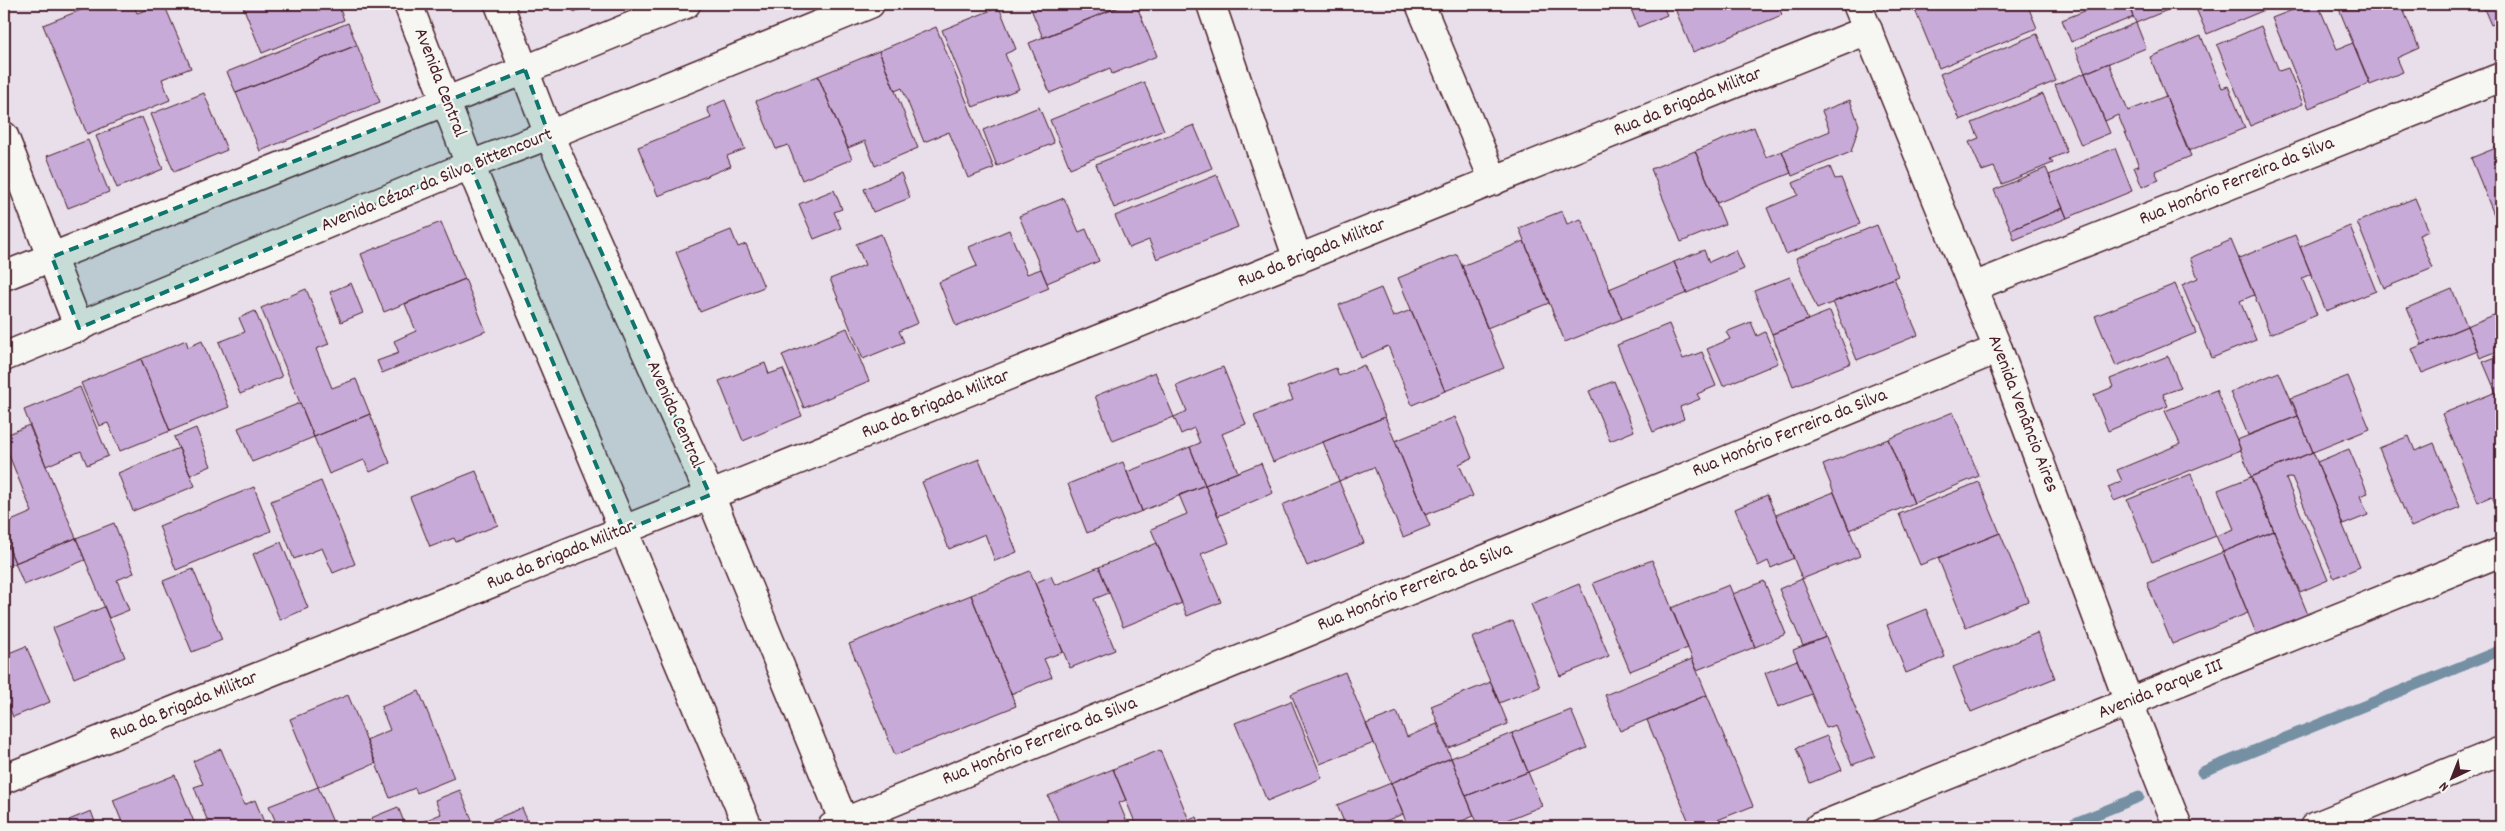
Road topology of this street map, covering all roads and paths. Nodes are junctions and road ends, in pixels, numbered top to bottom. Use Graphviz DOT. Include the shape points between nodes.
graph roads {
  1 [pos="408,4"];
  2 [pos="499,4"];
  3 [pos="686,4"];
  4 [pos="870,4"];
  5 [pos="1211,4"];
  6 [pos="1420,4"];
  7 [pos="1857,4"];
  8 [pos="1868,30"];
  9 [pos="525,70"];
  10 [pos="2501,77"];
  11 [pos="447,100"];
  12 [pos="549,135"];
  13 [pos="4,136"];
  14 [pos="470,165"];
  15 [pos="1494,181"];
  16 [pos="52,256"];
  17 [pos="1298,260"];
  18 [pos="4,276"];
  19 [pos="1973,287"];
  20 [pos="79,328"];
  21 [pos="1998,349"];
  22 [pos="4,357"];
  23 [pos="710,495"];
  24 [pos="624,531"];
  25 [pos="2501,552"];
  26 [pos="2129,703"];
  27 [pos="2501,751"];
  28 [pos="4,779"];
  29 [pos="841,826"];
  30 [pos="748,827"];
  31 [pos="1819,827"];
  32 [pos="2178,827"];
  33 [pos="2314,827"];
  1 -- 11 [label="street, Avenida Central"];
  2 -- 9 [label="street, Avenida Central"];
  3 -- 9 [label="street"];
  4 -- 12 [label="street, Avenida Cézar da Silva Bittencourt"];
  5 -- 17 [label="street"];
  6 -- 15 [label="street"];
  7 -- 8 [label="street, Avenida Venâncio Aires"];
  8 -- 15 [label="street, Rua da Brigada Militar"];
  8 -- 19 [label="street, Avenida Venâncio Aires"];
  9 -- 11 [label="street"];
  9 -- 12 [label="street, Avenida Central"];
  10 -- 19 [label="street, Rua Honório Ferreira da Silva"];
  11 -- 14 [label="street, Avenida Central"];
  11 -- 16 [label="street"];
  12 -- 14 [label="street, Avenida Cézar da Silva Bittencourt"];
  12 -- 23 [label="street, Avenida Central"];
  13 -- 16 [label="street"];
  14 -- 20 [label="street, Avenida Cézar da Silva Bittencourt"];
  14 -- 24 [label="street, Avenida Central"];
  15 -- 17 [label="street, Rua da Brigada Militar"];
  16 -- 18 [label="street"];
  16 -- 20 [label="street"];
  17 -- 23 [label="street, Rua da Brigada Militar"];
  19 -- 21 [label="street, Avenida Venâncio Aires"];
  20 -- 22 [label="street, Avenida Cézar da Silva Bittencourt"];
  21 -- 26 [label="street, Avenida Venâncio Aires"];
  21 -- 29 [label="street, Rua Honório Ferreira da Silva"];
  23 -- 24 [label="street, Rua da Brigada Militar"];
  23 -- 29 [label="street, Avenida Central"];
  24 -- 28 [label="street, Rua da Brigada Militar"];
  24 -- 30 [label="street, Avenida Central"];
  25 -- 26 [label="street, Avenida Parque III"];
  26 -- 31 [label="street, Avenida Parque III"];
  26 -- 32 [label="street, Avenida Venâncio Aires"];
  27 -- 33 [label="street"];
}
